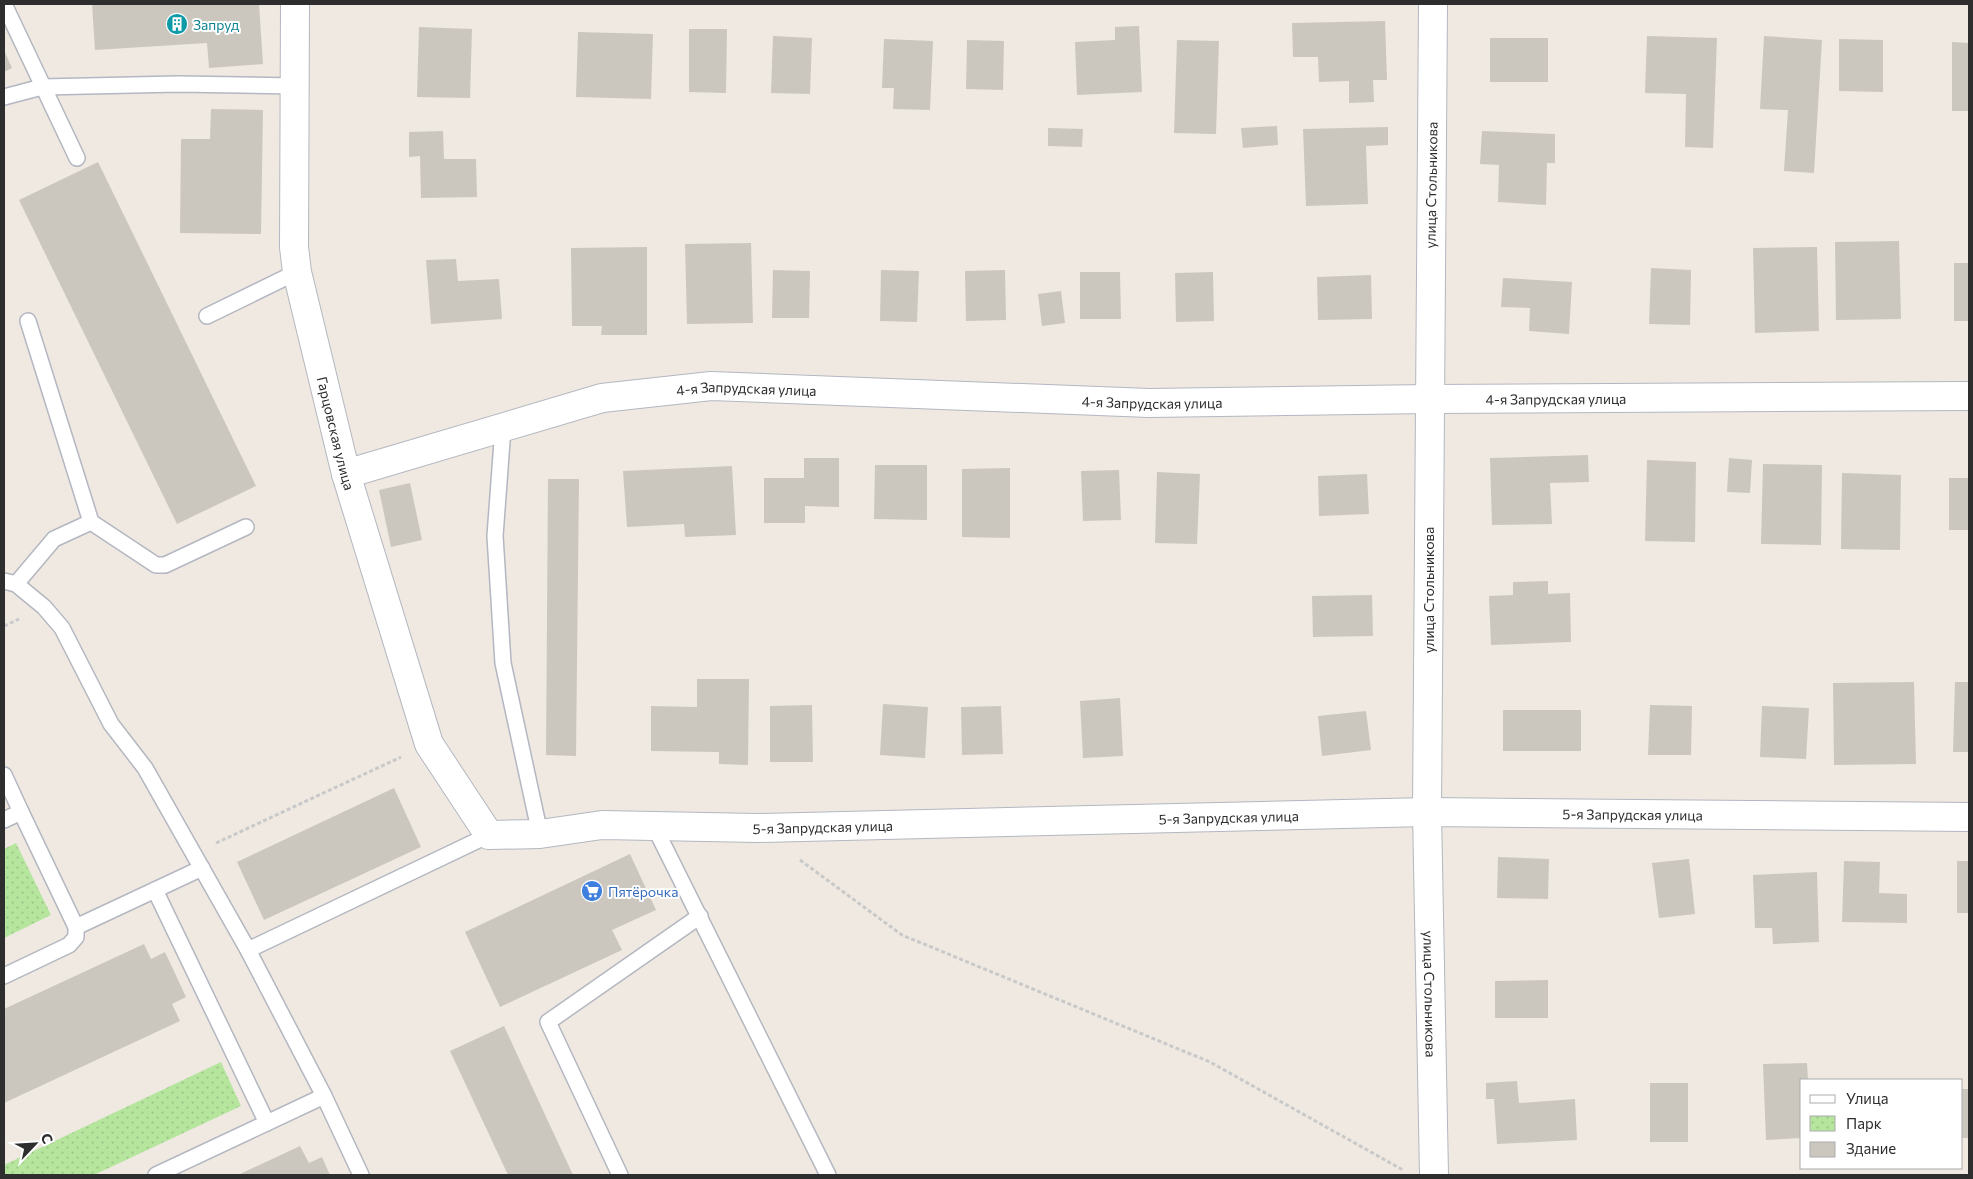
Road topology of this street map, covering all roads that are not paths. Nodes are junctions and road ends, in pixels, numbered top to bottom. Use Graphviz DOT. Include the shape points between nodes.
graph roads {
  1 [pos="4,4"];
  2 [pos="295,4"];
  3 [pos="1433,4"];
  4 [pos="295,86"];
  5 [pos="42,87"];
  6 [pos="4,97"];
  7 [pos="77,158"];
  8 [pos="297,272"];
  9 [pos="207,316"];
  10 [pos="28,321"];
  11 [pos="1969,396"];
  12 [pos="1429,399"];
  13 [pos="503,428"];
  14 [pos="346,474"];
  15 [pos="91,522"];
  16 [pos="246,527"];
  17 [pos="10,582"];
  18 [pos="4,775"];
  19 [pos="21,812"];
  20 [pos="1427,812"];
  21 [pos="1969,817"];
  22 [pos="4,820"];
  23 [pos="654,826"];
  24 [pos="540,834"];
  25 [pos="489,835"];
  26 [pos="202,868"];
  27 [pos="155,890"];
  28 [pos="700,916"];
  29 [pos="76,927"];
  30 [pos="248,950"];
  31 [pos="4,976"];
  32 [pos="324,1096"];
  33 [pos="267,1123"];
  34 [pos="156,1175"];
  35 [pos="362,1175"];
  36 [pos="620,1175"];
  37 [pos="828,1175"];
  38 [pos="1434,1175"];
  1 -- 5 [label="lane"];
  2 -- 4 [label="street, Гарцовская улица"];
  3 -- 12 [label="street, улица Стольникова"];
  4 -- 5 [label="lane"];
  4 -- 8 [label="street, Гарцовская улица" via="294,247"];
  5 -- 6 [label="lane"];
  5 -- 7 [label="lane"];
  8 -- 9 [label="lane"];
  8 -- 14 [label="street, Гарцовская улица"];
  10 -- 15 [label="lane"];
  11 -- 12 [label="street, 4-я Запрудская улица"];
  12 -- 13 [label="street, 4-я Запрудская улица" via="1149,403 711,386 602,398"];
  12 -- 20 [label="street, улица Стольникова"];
  13 -- 14 [label="street, 4-я Запрудская улица"];
  13 -- 24 [label="lane" via="495,536 503,663"];
  14 -- 25 [label="street, Гарцовская улица" via="429,744"];
  15 -- 16 [label="lane" via="156,565 166,565"];
  15 -- 17 [label="lane" via="54,539"];
  17 -- 26 [label="lane" via="44,607 62,628 111,724 145,768"];
  18 -- 19 [label="lane"];
  19 -- 22 [label="lane"];
  19 -- 29 [label="lane"];
  20 -- 21 [label="street, 5-я Запрудская улица"];
  20 -- 23 [label="street, 5-я Запрудская улица" via="757,828"];
  20 -- 38 [label="street, улица Стольникова"];
  23 -- 24 [label="street, 5-я Запрудская улица" via="602,825"];
  23 -- 28 [label="lane"];
  24 -- 25 [label="street, 5-я Запрудская улица"];
  25 -- 30 [label="lane"];
  26 -- 27 [label="lane"];
  26 -- 30 [label="lane"];
  27 -- 29 [label="lane"];
  27 -- 33 [label="lane"];
  28 -- 36 [label="lane" via="548,1022"];
  28 -- 37 [label="lane"];
  29 -- 31 [label="lane" via="76,937 69,945"];
  30 -- 32 [label="lane"];
  32 -- 33 [label="lane"];
  32 -- 35 [label="lane"];
  33 -- 34 [label="lane"];
}
